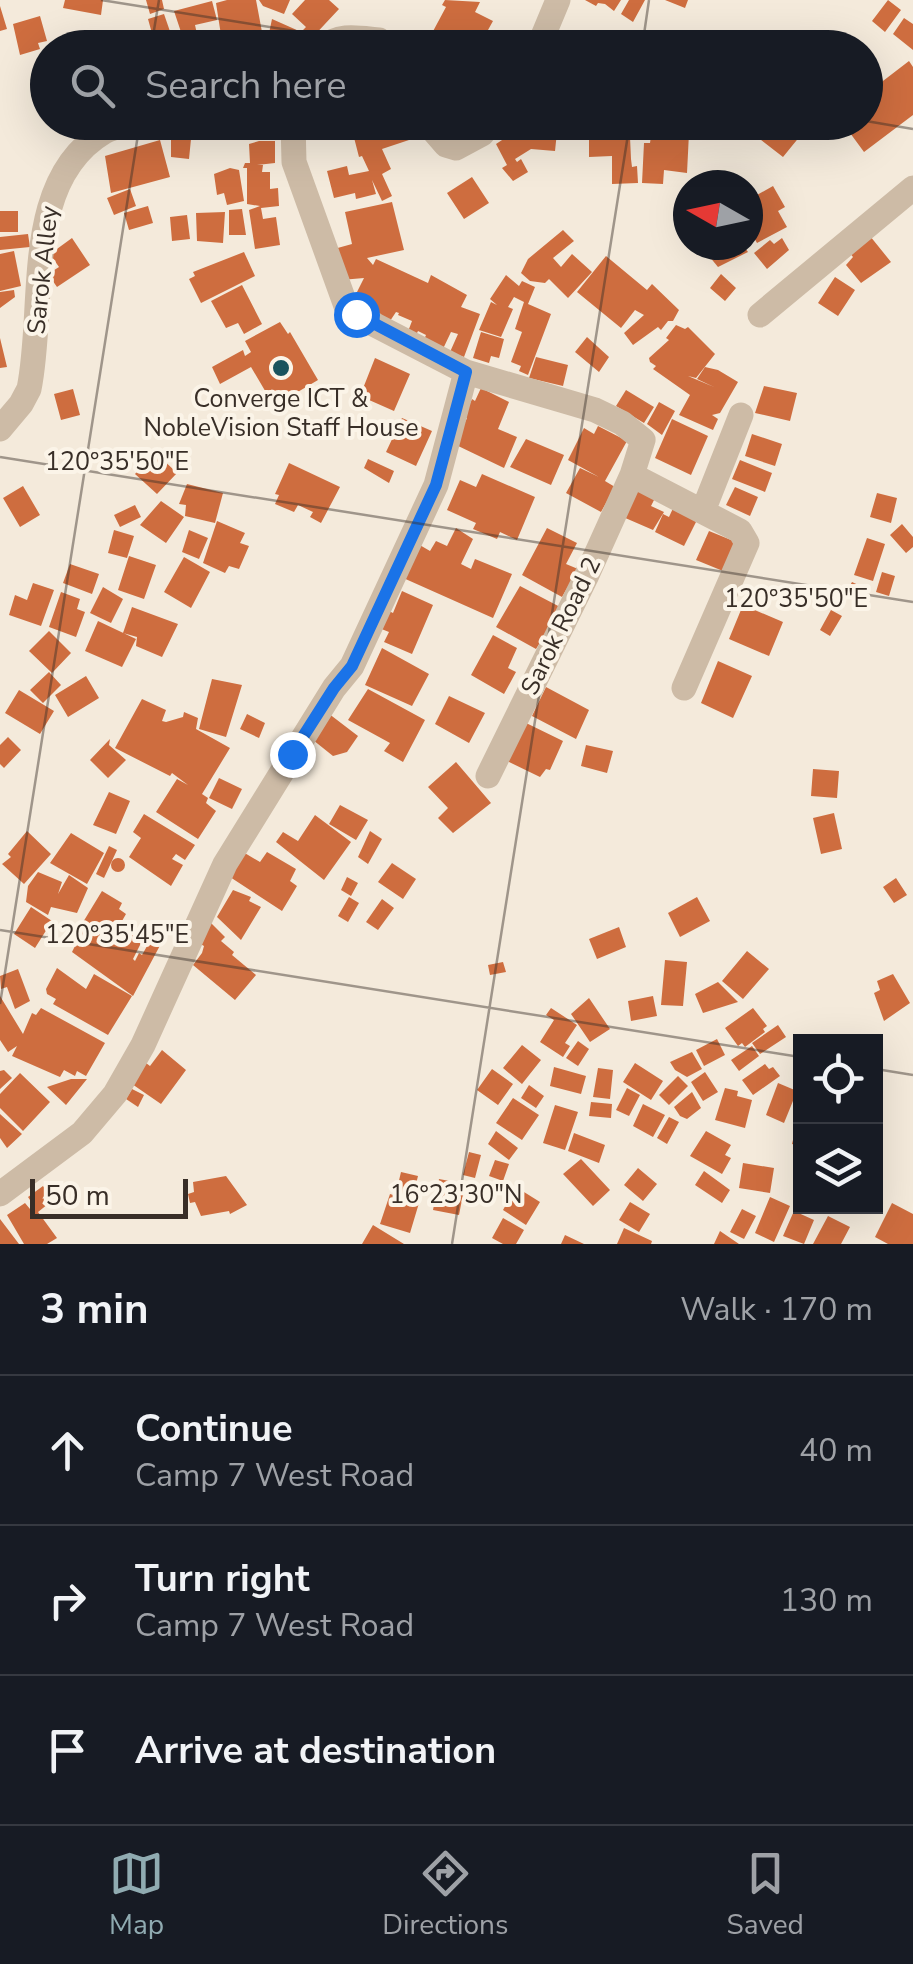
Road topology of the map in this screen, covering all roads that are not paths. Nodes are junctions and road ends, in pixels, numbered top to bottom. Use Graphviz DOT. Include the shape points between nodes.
graph roads {
  1 [pos="558,0"];
  2 [pos="546,30"];
  3 [pos="94,140"];
  4 [pos="293,140"];
  5 [pos="442,140"];
  6 [pos="471,140"];
  7 [pos="913,188"];
  8 [pos="760,315"];
  9 [pos="466,372"];
  10 [pos="740,415"];
  11 [pos="0,429"];
  12 [pos="632,475"];
  13 [pos="702,510"];
  14 [pos="684,688"];
  15 [pos="488,776"];
  16 [pos="0,1194"];
  1 -- 2 [label="street"];
  3 -- 11 [label="street, Sarok Alley" via="70,161 52,192 29,389"];
  4 -- 9 [label="street" via="294,162 346,306"];
  5 -- 6 [label="street" via="456,148"];
  7 -- 8 [label="street"];
  9 -- 12 [label="street" via="622,423 643,440"];
  9 -- 16 [label="street" via="436,485 352,666 225,864 115,1094 82,1133"];
  10 -- 13 [label="street"];
  12 -- 13 [label="street"];
  12 -- 15 [label="street, Sarok Road 2"];
  13 -- 14 [label="street" via="748,543"];
}
